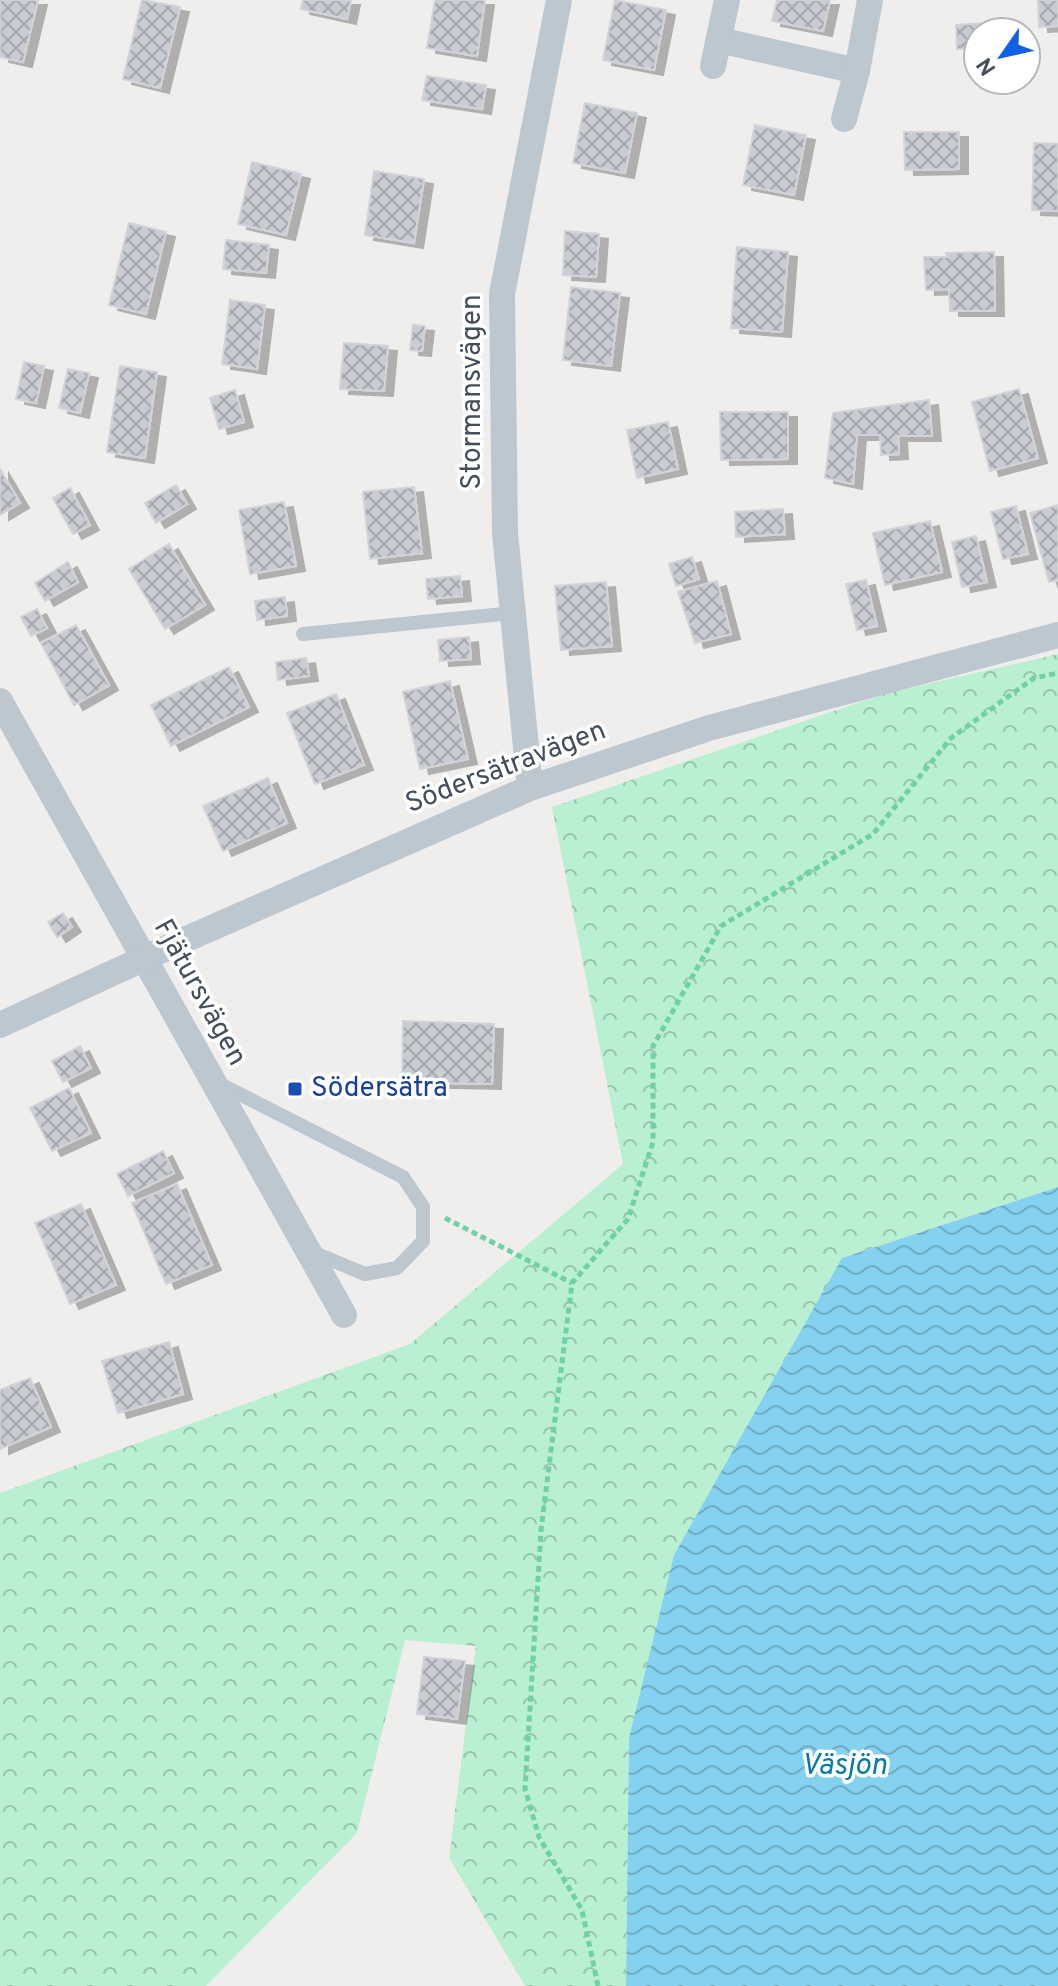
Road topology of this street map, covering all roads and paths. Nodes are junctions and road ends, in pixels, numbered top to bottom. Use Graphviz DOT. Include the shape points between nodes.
graph roads {
  1 [pos="559,0"];
  2 [pos="727,0"];
  3 [pos="870,0"];
  4 [pos="719,40"];
  5 [pos="713,66"];
  6 [pos="857,71"];
  7 [pos="844,119"];
  8 [pos="512,613"];
  9 [pos="303,634"];
  10 [pos="1058,635"];
  11 [pos="1058,673"];
  12 [pos="0,701"];
  13 [pos="530,788"];
  14 [pos="143,958"];
  15 [pos="0,1025"];
  16 [pos="210,1078"];
  17 [pos="423,1207"];
  18 [pos="308,1251"];
  19 [pos="572,1283"];
  20 [pos="344,1315"];
  21 [pos="598,1986"];
  1 -- 8 [label="street, Stormansvägen" via="502,294 505,518"];
  2 -- 4 [label="street"];
  3 -- 6 [label="street"];
  4 -- 5 [label="street"];
  4 -- 6 [label="street"];
  6 -- 7 [label="street"];
  8 -- 9 [label="lane"];
  8 -- 13 [label="street, Stormansvägen"];
  10 -- 13 [label="street, Södersätravägen" via="709,728"];
  11 -- 19 [label="path" via="1034,678 951,738 873,834 721,926 653,1046 653,1142 628,1219"];
  12 -- 14 [label="street, Fjätursvägen"];
  13 -- 14 [label="street, Södersätravägen"];
  14 -- 15 [label="street, Södersätravägen"];
  14 -- 16 [label="street, Fjätursvägen"];
  16 -- 17 [label="lane" via="403,1177"];
  16 -- 18 [label="street, Fjätursvägen"];
  17 -- 18 [label="lane" via="423,1241 397,1268 365,1274"];
  17 -- 19 [label="path"];
  18 -- 20 [label="street, Fjätursvägen"];
  19 -- 21 [label="path" via="541,1530 525,1789 539,1837 582,1910"];
}
